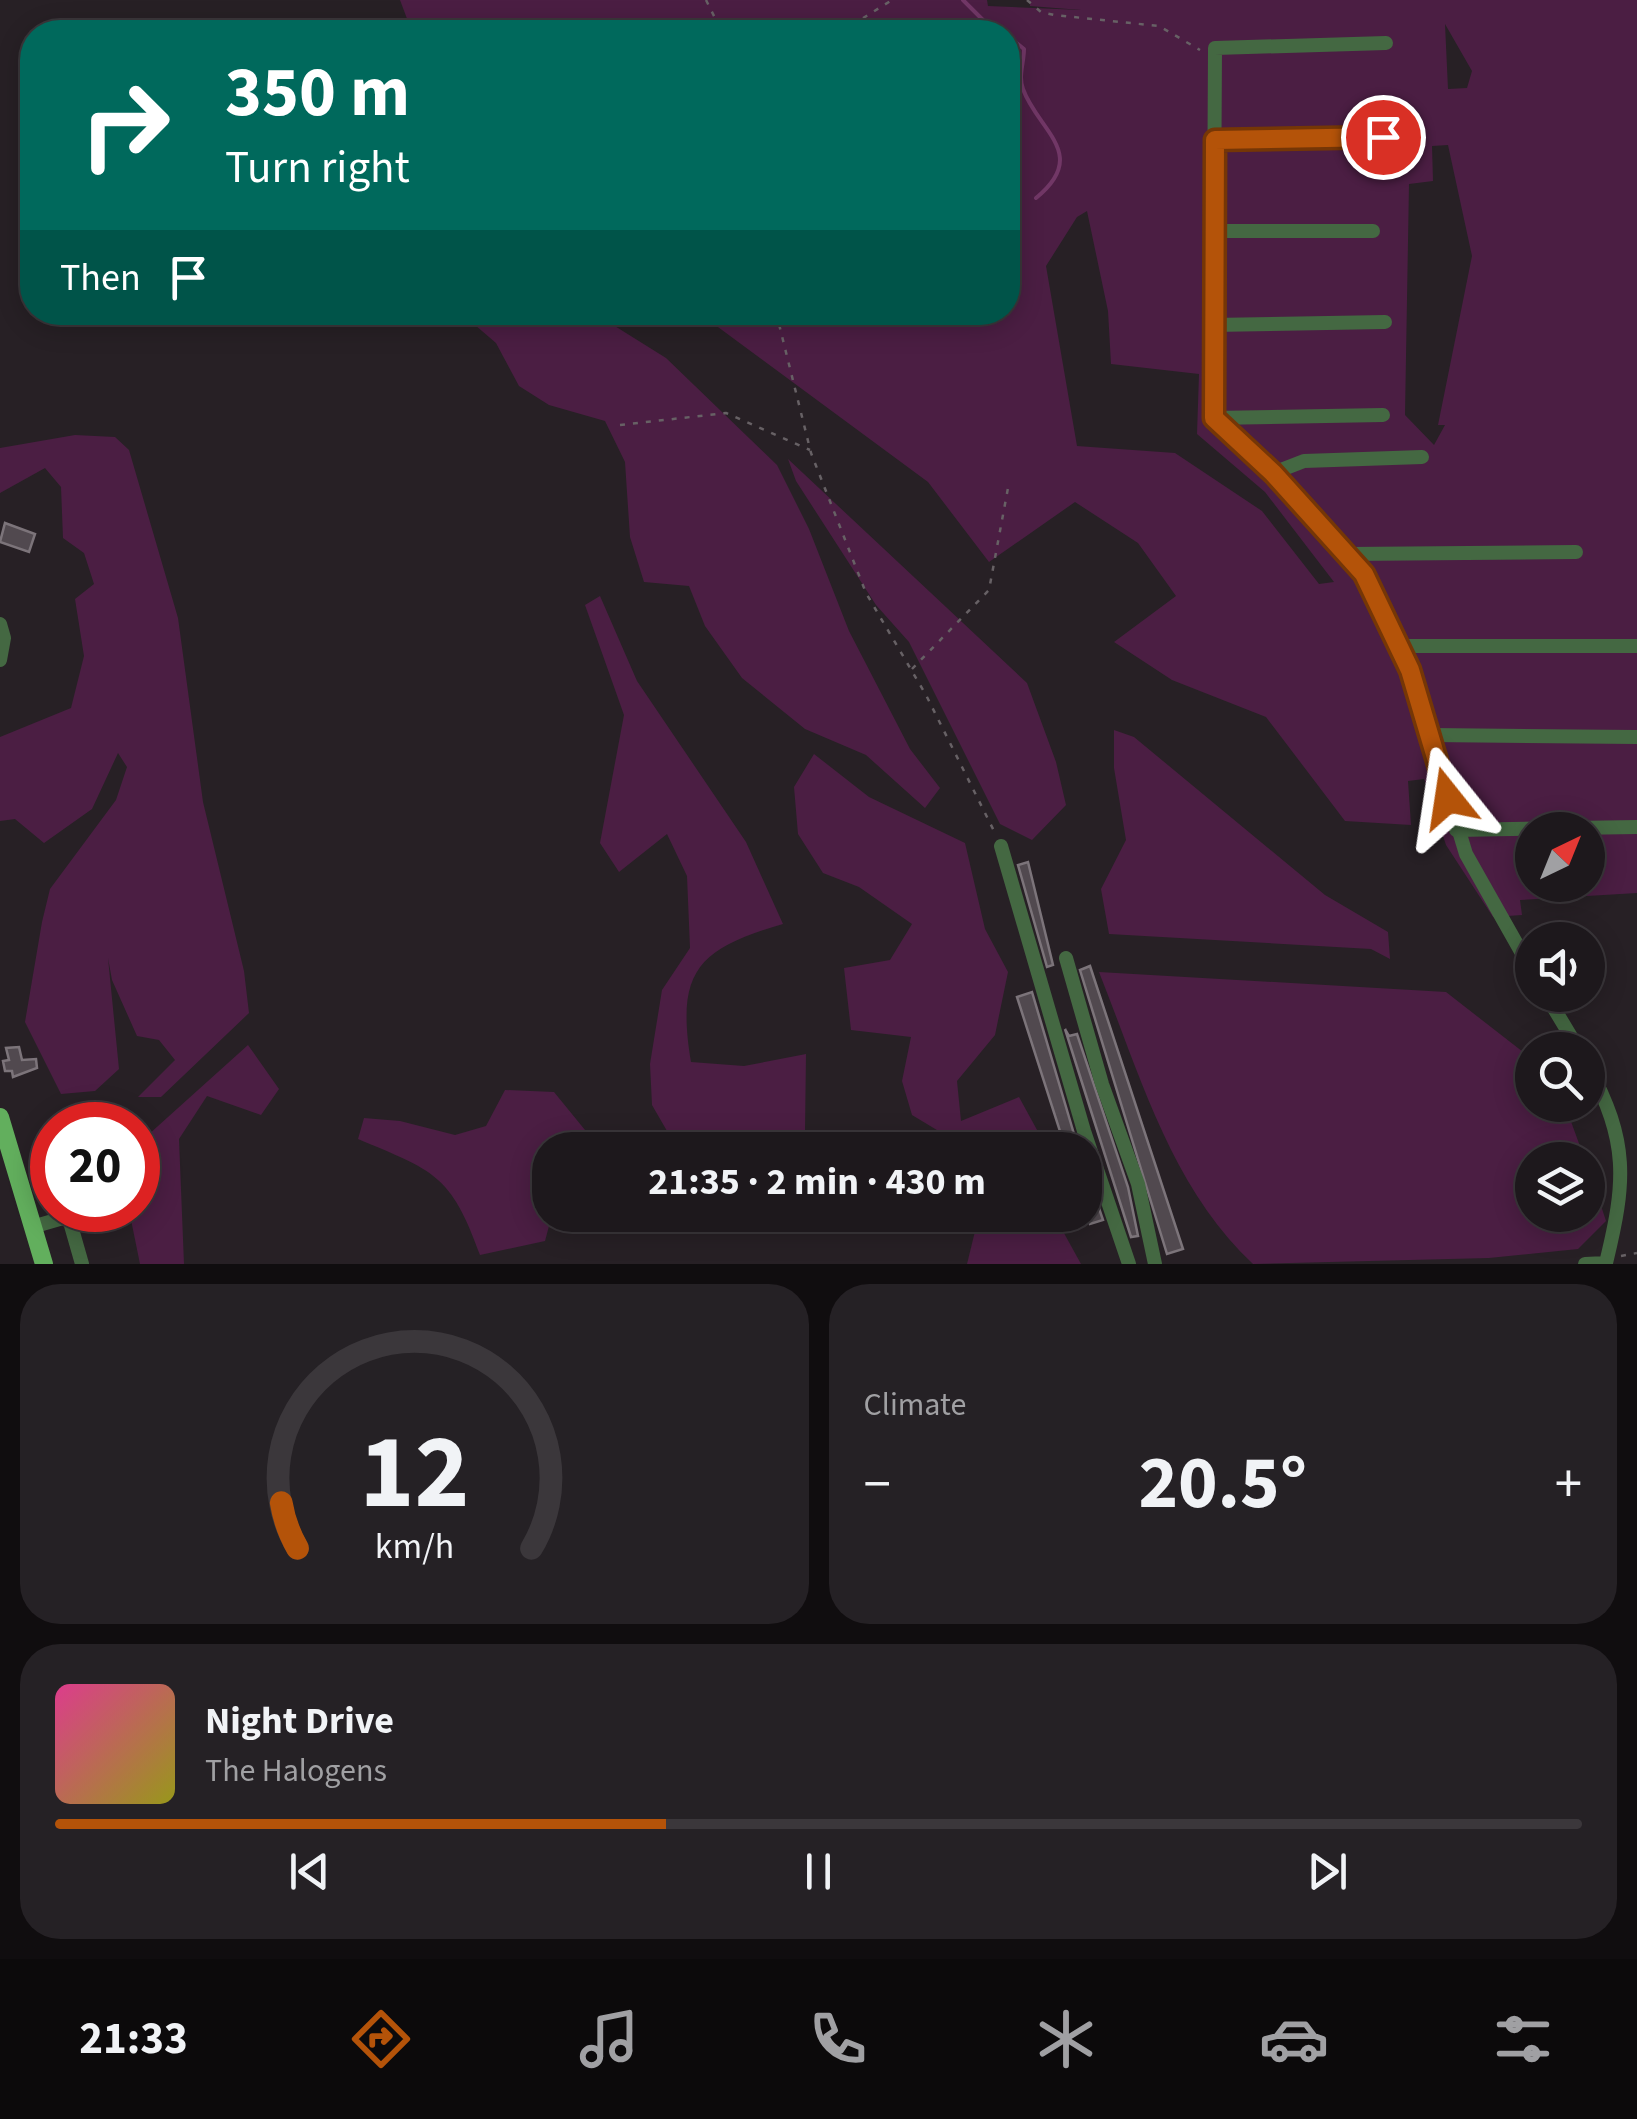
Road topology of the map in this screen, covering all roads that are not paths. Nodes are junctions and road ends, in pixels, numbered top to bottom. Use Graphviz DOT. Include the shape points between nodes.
graph roads {
  1 [pos="1386,42"];
  2 [pos="1383,137"];
  3 [pos="1215,140"];
  4 [pos="1212,231"];
  5 [pos="1373,231"];
  6 [pos="1386,322"];
  7 [pos="1212,324"];
  8 [pos="1383,415"];
  9 [pos="1214,418"];
  10 [pos="1422,457"];
  11 [pos="1273,473"];
  12 [pos="1576,552"];
  13 [pos="1348,554"];
  14 [pos="0,624"];
  15 [pos="1400,646"];
  16 [pos="1637,646"];
  17 [pos="0,660"];
  18 [pos="1431,735"];
  19 [pos="1637,737"];
  20 [pos="1637,827"];
  21 [pos="1456,830"];
  22 [pos="1001,846"];
  23 [pos="1515,939"];
  24 [pos="1066,958"];
  25 [pos="1605,1105"];
  26 [pos="0,1116"];
  27 [pos="30,1220"];
  28 [pos="34,1232"];
  29 [pos="73,1232"];
  30 [pos="1606,1262"];
  31 [pos="44,1264"];
  32 [pos="82,1264"];
  33 [pos="1129,1264"];
  34 [pos="1155,1264"];
  35 [pos="1585,1264"];
  1 -- 3 [label="street" via="1216,48"];
  2 -- 3 [label="street"];
  3 -- 4 [label="street"];
  4 -- 5 [label="street"];
  4 -- 7 [label="street"];
  6 -- 7 [label="street"];
  7 -- 9 [label="street"];
  8 -- 9 [label="street"];
  9 -- 11 [label="street"];
  10 -- 11 [label="street" via="1304,460"];
  11 -- 13 [label="street"];
  12 -- 13 [label="street"];
  13 -- 15 [label="street"];
  14 -- 17 [label="street"];
  15 -- 16 [label="street"];
  15 -- 18 [label="street"];
  18 -- 19 [label="street"];
  18 -- 21 [label="street"];
  20 -- 21 [label="street"];
  21 -- 23 [label="street"];
  22 -- 33 [label="street"];
  24 -- 34 [label="street" via="1138,1184"];
  25 -- 30 [label="street" via="1618,1135 1622,1195"];
  26 -- 27 [label="main road"];
  28 -- 31 [label="main road"];
  29 -- 32 [label="street"];
  30 -- 35 [label="street"];
}
